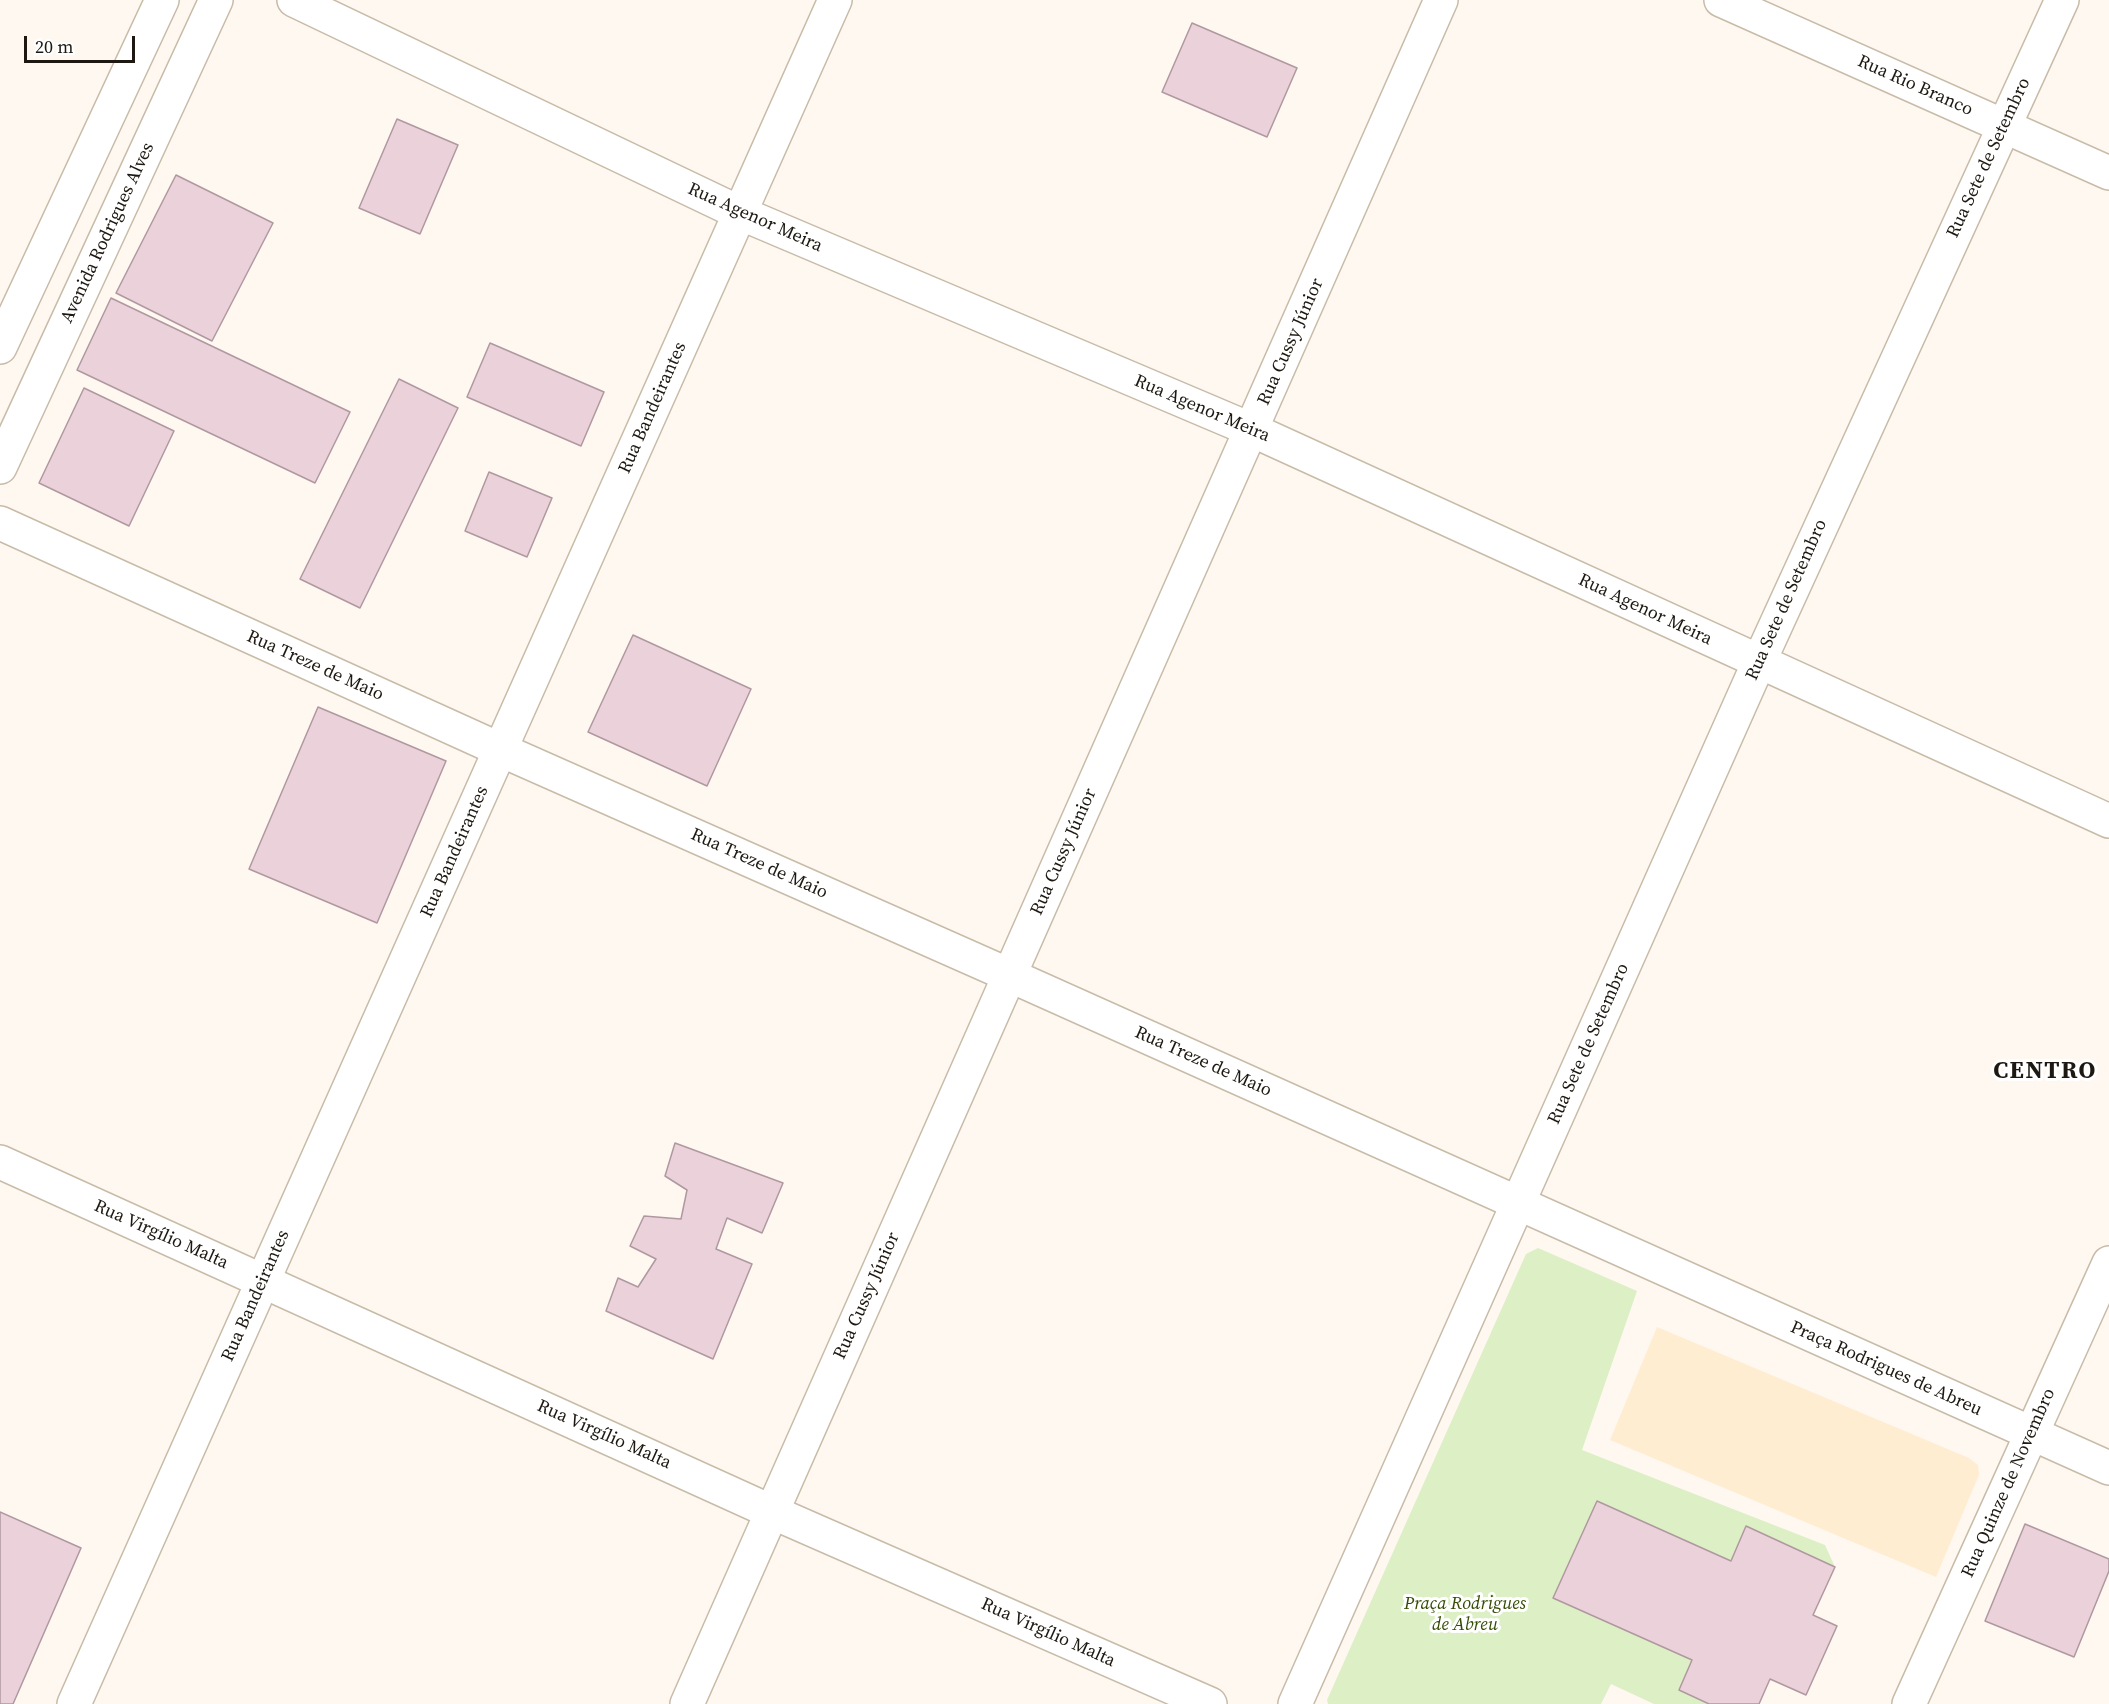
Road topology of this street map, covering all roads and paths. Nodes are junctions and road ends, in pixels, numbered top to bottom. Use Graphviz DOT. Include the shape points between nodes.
graph roads {
  1 [pos="162,0"];
  2 [pos="216,0"];
  3 [pos="294,0"];
  4 [pos="835,0"];
  5 [pos="1441,0"];
  6 [pos="1722,0"];
  7 [pos="2062,0"];
  8 [pos="2004,126"];
  9 [pos="2109,173"];
  10 [pos="740,213"];
  11 [pos="0,347"];
  12 [pos="1252,430"];
  13 [pos="0,467"];
  14 [pos="0,524"];
  15 [pos="1759,662"];
  16 [pos="501,750"];
  17 [pos="2109,821"];
  18 [pos="1009,975"];
  19 [pos="0,1162"];
  20 [pos="1518,1203"];
  21 [pos="2109,1263"];
  22 [pos="263,1280"];
  23 [pos="2031,1434"];
  24 [pos="2109,1468"];
  25 [pos="772,1512"];
  26 [pos="74,1704"];
  27 [pos="687,1704"];
  28 [pos="1210,1704"];
  29 [pos="1295,1704"];
  30 [pos="1910,1704"];
  1 -- 11 [label="street"];
  2 -- 13 [label="street, Avenida Rodrigues Alves"];
  3 -- 10 [label="street, Rua Agenor Meira"];
  4 -- 10 [label="street, Rua Bandeirantes"];
  5 -- 12 [label="street, Rua Cussy Júnior"];
  6 -- 8 [label="street, Rua Rio Branco"];
  7 -- 8 [label="street, Rua Sete de Setembro"];
  8 -- 9 [label="street, Rua Rio Branco"];
  8 -- 15 [label="street, Rua Sete de Setembro"];
  10 -- 12 [label="street, Rua Agenor Meira"];
  10 -- 16 [label="street, Rua Bandeirantes"];
  12 -- 15 [label="street, Rua Agenor Meira"];
  12 -- 18 [label="street, Rua Cussy Júnior"];
  14 -- 16 [label="street, Rua Treze de Maio"];
  15 -- 17 [label="street, Rua Agenor Meira"];
  15 -- 20 [label="street, Rua Sete de Setembro"];
  16 -- 18 [label="street, Rua Treze de Maio"];
  16 -- 22 [label="street, Rua Bandeirantes"];
  18 -- 20 [label="street, Rua Treze de Maio"];
  18 -- 25 [label="street, Rua Cussy Júnior"];
  19 -- 22 [label="street, Rua Virgílio Malta"];
  20 -- 23 [label="street, Praça Rodrigues de Abreu"];
  20 -- 29 [label="street"];
  21 -- 23 [label="street, Rua Quinze de Novembro"];
  22 -- 25 [label="street, Rua Virgílio Malta"];
  22 -- 26 [label="street, Rua Bandeirantes"];
  23 -- 24 [label="street"];
  23 -- 30 [label="street, Rua Quinze de Novembro"];
  25 -- 27 [label="street, Rua Cussy Júnior"];
  25 -- 28 [label="street, Rua Virgílio Malta"];
}
